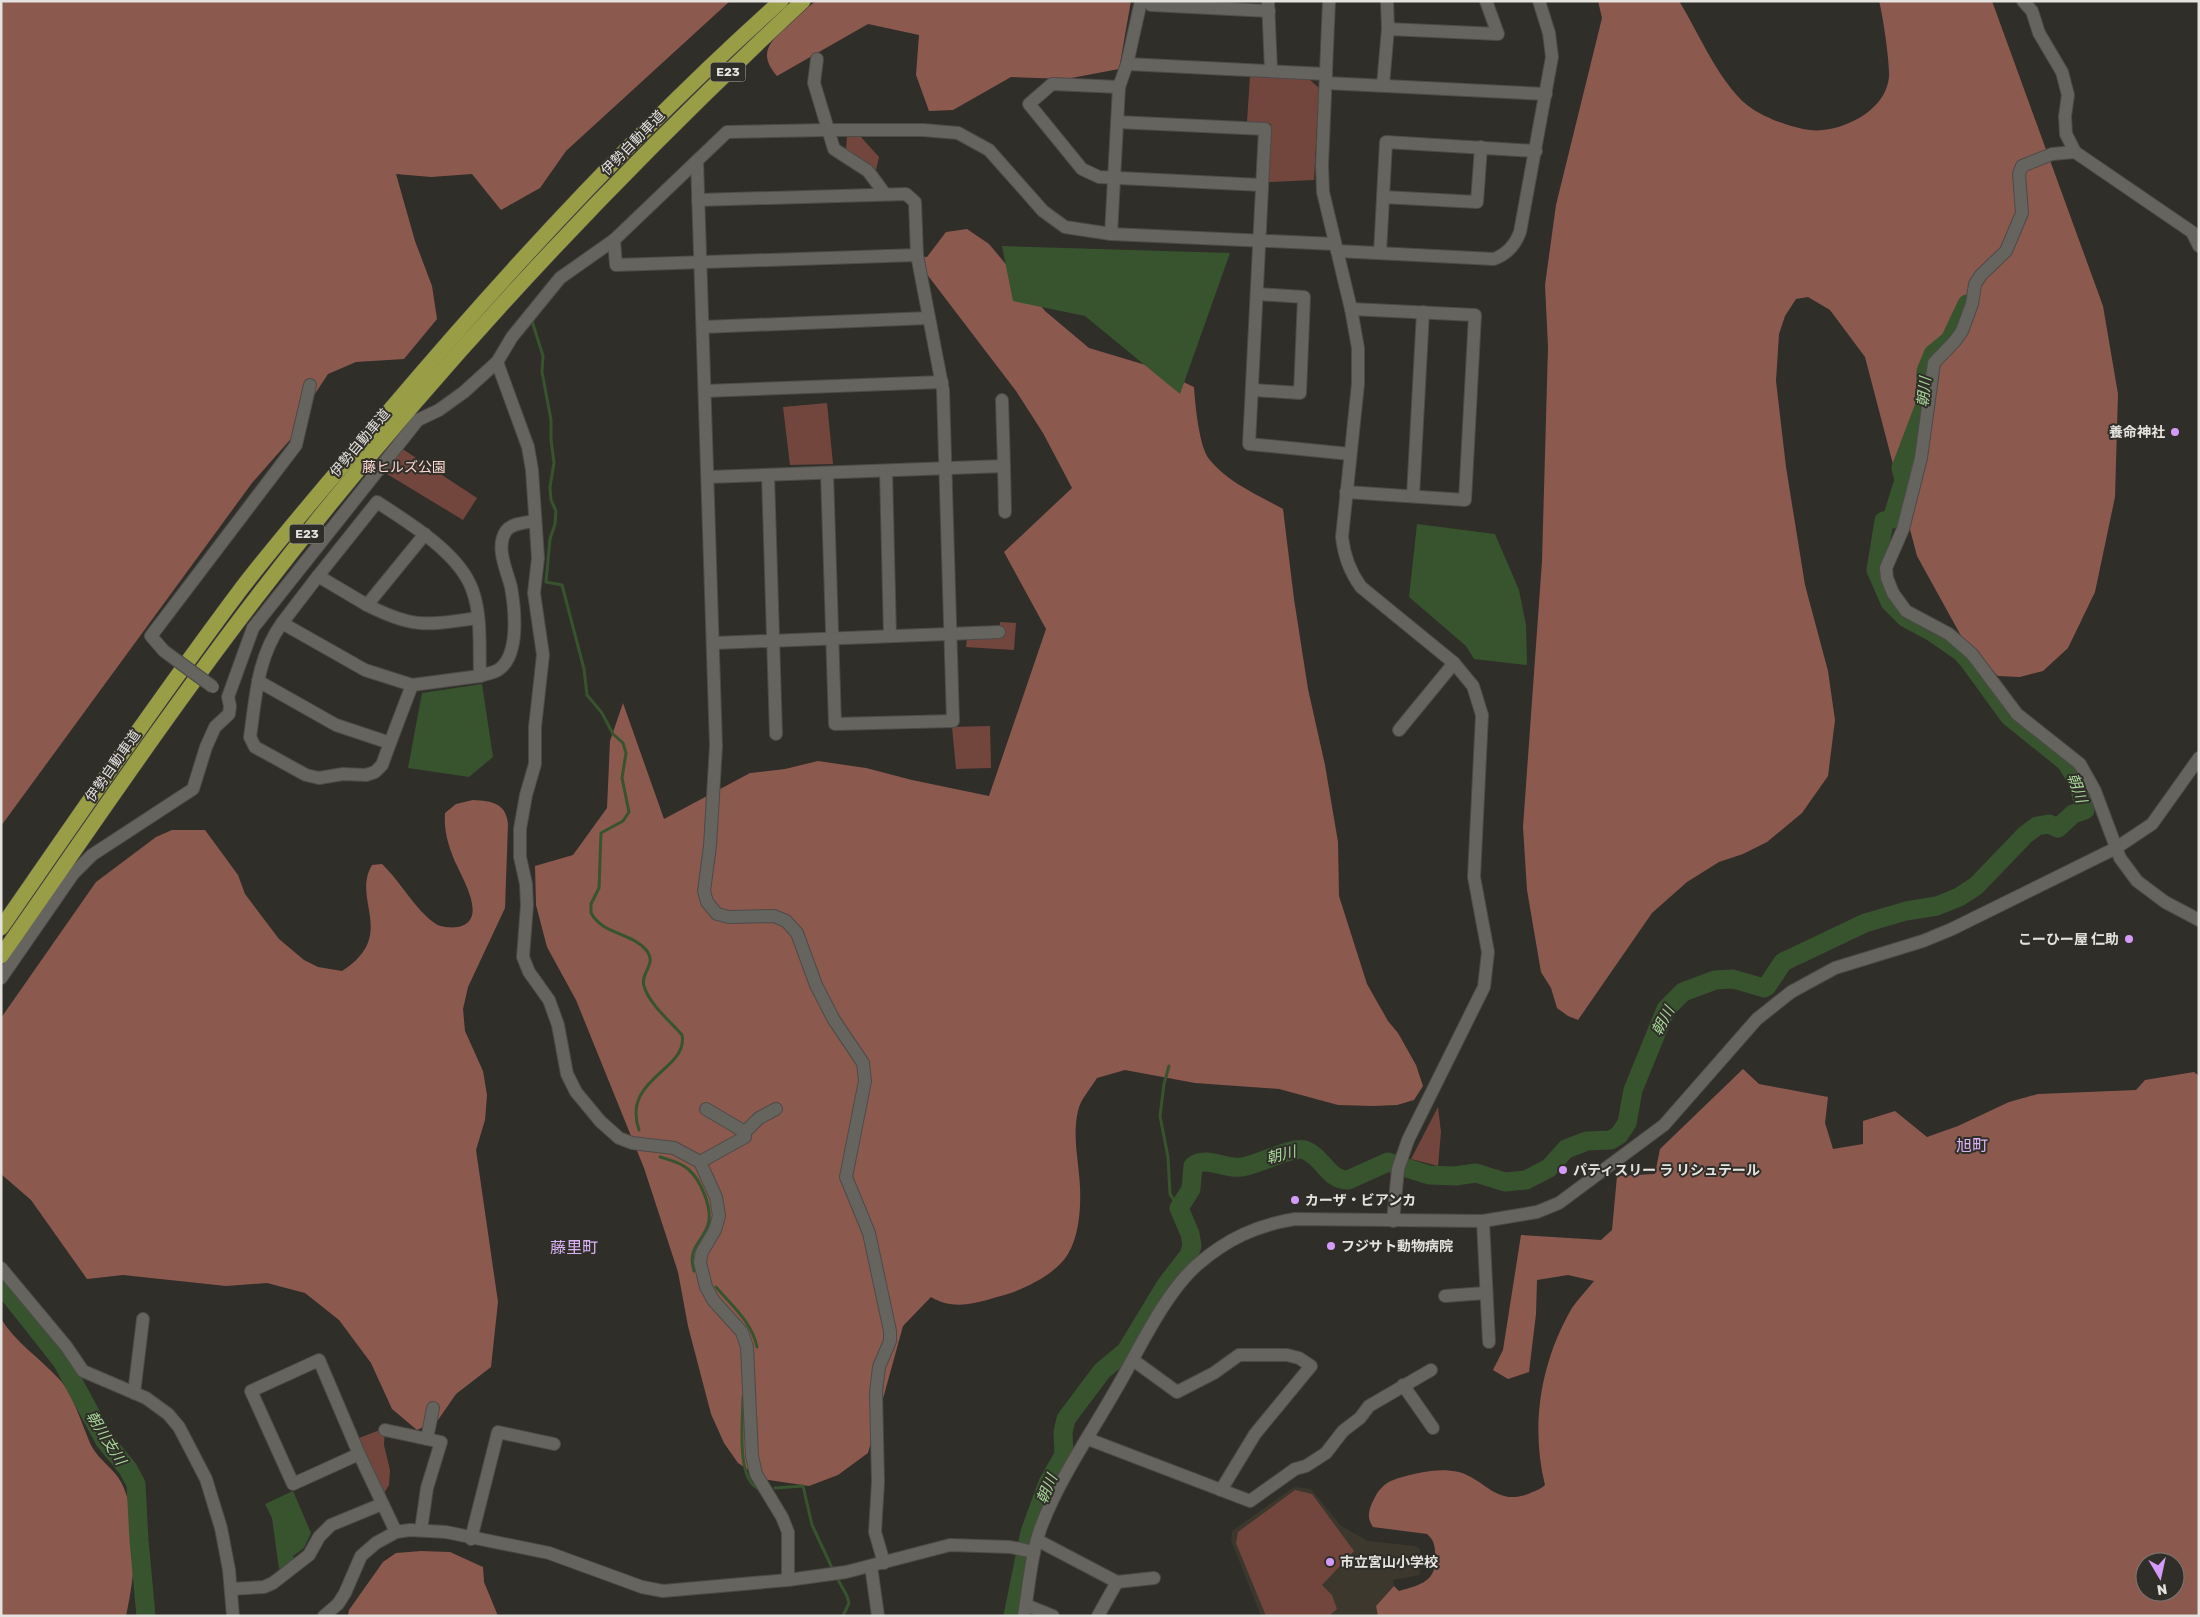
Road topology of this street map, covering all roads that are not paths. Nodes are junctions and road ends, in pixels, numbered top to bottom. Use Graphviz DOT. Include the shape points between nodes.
graph roads {
  1 [pos="781,1"];
  2 [pos="804,1"];
  3 [pos="1329,1"];
  4 [pos="1388,1"];
  5 [pos="1486,1"];
  6 [pos="1539,1"];
  7 [pos="2023,1"];
  8 [pos="1146,3"];
  9 [pos="1190,4"];
  10 [pos="1269,6"];
  11 [pos="1388,29"];
  12 [pos="817,59"];
  13 [pos="1127,64"];
  14 [pos="1271,70"];
  15 [pos="1326,78"];
  16 [pos="1383,85"];
  17 [pos="1119,87"];
  18 [pos="1546,94"];
  19 [pos="1117,122"];
  20 [pos="827,130"];
  21 [pos="648,139"];
  22 [pos="1481,147"];
  23 [pos="1536,151"];
  24 [pos="2075,152"];
  25 [pos="697,162"];
  26 [pos="1114,178"];
  27 [pos="1262,185"];
  28 [pos="886,194"];
  29 [pos="1383,197"];
  30 [pos="698,200"];
  31 [pos="1111,234"];
  32 [pos="614,240"];
  33 [pos="1259,241"];
  34 [pos="2199,246"];
  35 [pos="1336,247"];
  36 [pos="1380,253"];
  37 [pos="917,255"];
  38 [pos="701,263"];
  39 [pos="1257,294"];
  40 [pos="1351,308"];
  41 [pos="1423,312"];
  42 [pos="929,318"];
  43 [pos="703,327"];
  44 [pos="497,362"];
  45 [pos="942,382"];
  46 [pos="310,385"];
  47 [pos="1252,390"];
  48 [pos="705,391"];
  49 [pos="1002,400"];
  50 [pos="1350,454"];
  51 [pos="1004,466"];
  52 [pos="945,468"];
  53 [pos="886,471"];
  54 [pos="827,473"];
  55 [pos="768,475"];
  56 [pos="708,477"];
  57 [pos="1346,492"];
  58 [pos="1413,496"];
  59 [pos="1005,512"];
  60 [pos="534,521"];
  61 [pos="425,534"];
  62 [pos="318,576"];
  63 [pos="288,582"];
  64 [pos="303,594"];
  65 [pos="367,605"];
  66 [pos="477,618"];
  67 [pos="282,623"];
  68 [pos="998,632"];
  69 [pos="950,634"];
  70 [pos="890,636"];
  71 [pos="832,638"];
  72 [pos="773,640"];
  73 [pos="714,643"];
  74 [pos="1454,663"];
  75 [pos="480,676"];
  76 [pos="258,681"];
  77 [pos="412,685"];
  78 [pos="228,697"];
  79 [pos="1399,730"];
  80 [pos="776,734"];
  81 [pos="390,743"];
  82 [pos="2199,758"];
  83 [pos="2116,848"];
  84 [pos="2199,920"];
  85 [pos="1,928"];
  86 [pos="1,956"];
  87 [pos="1,978"];
  88 [pos="776,1109"];
  89 [pos="706,1110"];
  90 [pos="745,1132"];
  91 [pos="700,1162"];
  92 [pos="1393,1221"];
  93 [pos="1483,1221"];
  94 [pos="1,1268"];
  95 [pos="1486,1293"];
  96 [pos="1445,1296"];
  97 [pos="143,1319"];
  98 [pos="1488,1342"];
  99 [pos="1134,1360"];
  100 [pos="1431,1370"];
  101 [pos="1403,1384"];
  102 [pos="134,1393"];
  103 [pos="434,1408"];
  104 [pos="1433,1428"];
  105 [pos="385,1430"];
  106 [pos="427,1439"];
  107 [pos="1088,1439"];
  108 [pos="554,1444"];
  109 [pos="359,1454"];
  110 [pos="1221,1490"];
  111 [pos="382,1504"];
  112 [pos="421,1530"];
  113 [pos="396,1532"];
  114 [pos="471,1539"];
  115 [pos="1034,1548"];
  116 [pos="884,1563"];
  117 [pos="871,1566"];
  118 [pos="1154,1578"];
  119 [pos="788,1580"];
  120 [pos="1117,1582"];
  121 [pos="231,1589"];
  122 [pos="1025,1610"];
  123 [pos="233,1616"];
  124 [pos="324,1616"];
  125 [pos="878,1616"];
  126 [pos="1053,1616"];
  127 [pos="1098,1616"];
  1 -- 21 [label="highway, 伊勢自動車道 / E23"];
  2 -- 21 [label="highway, 伊勢自動車道 / E23"];
  3 -- 15 [label="street"];
  4 -- 11 [label="street"];
  5 -- 11 [label="street" via="1498,34"];
  6 -- 18 [label="street" via="1552,45"];
  7 -- 24 [label="street" via="2032,11 2039,32 2062,72 2068,95 2066,134"];
  8 -- 9 [label="street"];
  8 -- 13 [label="street"];
  9 -- 10 [label="street"];
  10 -- 14 [label="street"];
  11 -- 16 [label="street"];
  12 -- 20 [label="street" via="814,84"];
  13 -- 14 [label="street"];
  13 -- 17 [label="street"];
  14 -- 15 [label="street"];
  15 -- 16 [label="street"];
  15 -- 35 [label="street" via="1323,192"];
  16 -- 18 [label="street"];
  17 -- 19 [label="street"];
  17 -- 26 [label="street" via="1052,84 1029,104 1082,169 1099,177"];
  18 -- 23 [label="street"];
  19 -- 26 [label="street"];
  19 -- 27 [label="street" via="1265,130"];
  20 -- 25 [label="street" via="727,132"];
  20 -- 28 [label="street" via="834,150 868,171"];
  20 -- 31 [label="street" via="943,131 970,138 989,150 1056,222 1077,231"];
  21 -- 85 [label="highway, 伊勢自動車道 / E23" via="513,269 322,489 166,690"];
  21 -- 86 [label="highway, 伊勢自動車道 / E23" via="441,372 258,596 180,699"];
  22 -- 23 [label="street"];
  22 -- 29 [label="street" via="1476,202"];
  22 -- 29 [label="street" via="1386,142"];
  23 -- 36 [label="street" via="1520,232 1516,242 1503,256 1479,259"];
  24 -- 34 [label="street" via="2192,232"];
  24 -- 83 [label="street" via="2052,154 2022,166 2019,174 2022,213 2006,251 1975,284 1962,331 1934,363 1921,458 1903,529 1886,568 1893,593 1906,611 1948,634 1972,654 2017,714 2080,764 2110,826"];
  25 -- 30 [label="street"];
  25 -- 32 [label="street"];
  26 -- 27 [label="street"];
  26 -- 31 [label="street"];
  27 -- 33 [label="street"];
  28 -- 30 [label="street"];
  28 -- 37 [label="street" via="906,194 915,202"];
  29 -- 36 [label="street"];
  30 -- 38 [label="street"];
  31 -- 33 [label="street"];
  32 -- 38 [label="street" via="616,265"];
  32 -- 44 [label="street" via="560,278 512,337"];
  33 -- 35 [label="street"];
  33 -- 39 [label="street"];
  35 -- 36 [label="street"];
  35 -- 40 [label="street"];
  37 -- 38 [label="street"];
  37 -- 42 [label="street"];
  38 -- 43 [label="street"];
  39 -- 47 [label="street"];
  39 -- 47 [label="street" via="1304,297 1300,393"];
  40 -- 41 [label="street"];
  40 -- 50 [label="street" via="1359,365"];
  41 -- 58 [label="street"];
  41 -- 58 [label="street" via="1475,315 1465,500"];
  42 -- 43 [label="street"];
  42 -- 45 [label="street"];
  43 -- 48 [label="street"];
  44 -- 60 [label="street" via="528,447"];
  44 -- 63 [label="street" via="464,392 418,420"];
  45 -- 48 [label="street"];
  45 -- 52 [label="street"];
  46 -- 78 [label="street, bridge" via="296,445 151,636 164,651"];
  47 -- 50 [label="street" via="1249,444"];
  48 -- 56 [label="street"];
  49 -- 51 [label="street"];
  50 -- 57 [label="street"];
  51 -- 52 [label="street"];
  51 -- 59 [label="street"];
  52 -- 53 [label="street"];
  52 -- 69 [label="street"];
  53 -- 54 [label="street"];
  53 -- 70 [label="street"];
  54 -- 55 [label="street"];
  54 -- 71 [label="street"];
  55 -- 56 [label="street"];
  55 -- 72 [label="street"];
  56 -- 73 [label="street"];
  57 -- 58 [label="street"];
  57 -- 74 [label="street" via="1342,537 1355,579"];
  60 -- 75 [label="street" via="513,525 505,532 502,546 514,611 513,649 508,661 498,671"];
  60 -- 91 [label="street" via="538,558 534,593 543,655 535,728 535,764 520,829 520,857 527,905 523,957 529,972 549,1000 558,1025 567,1074 576,1092 600,1121 619,1138 632,1143 674,1148"];
  61 -- 62 [label="street" via="378,502"];
  61 -- 65 [label="street"];
  61 -- 66 [label="street" via="461,570 472,587"];
  62 -- 64 [label="street"];
  62 -- 65 [label="street"];
  63 -- 64 [label="street"];
  63 -- 78 [label="street" via="252,628"];
  64 -- 67 [label="street"];
  65 -- 66 [label="street" via="406,622 422,625"];
  66 -- 75 [label="street"];
  67 -- 76 [label="street" via="269,640"];
  67 -- 77 [label="street" via="365,670"];
  68 -- 69 [label="street"];
  69 -- 70 [label="street"];
  69 -- 71 [label="street" via="953,721 835,724"];
  70 -- 71 [label="street"];
  71 -- 72 [label="street"];
  72 -- 73 [label="street"];
  72 -- 80 [label="street"];
  73 -- 116 [label="street" via="716,746 704,890 707,902 717,914 729,917 774,916 786,921 797,934 816,985 834,1020 863,1063 865,1081 846,1177 869,1233 890,1331 890,1341 879,1367 876,1392 878,1482 875,1532"];
  74 -- 79 [label="street"];
  74 -- 92 [label="street" via="1473,686 1482,715 1474,885 1486,936 1488,964 1484,987 1402,1156"];
  75 -- 77 [label="street"];
  76 -- 81 [label="street" via="336,725"];
  76 -- 81 [label="street" via="250,737 255,746 306,775 319,778 375,772 382,765"];
  77 -- 81 [label="street"];
  78 -- 87 [label="street" via="229,714 215,727 193,789 92,855 68,881"];
  82 -- 83 [label="street" via="2152,824"];
  83 -- 84 [label="street" via="2126,867 2145,889"];
  83 -- 93 [label="street" via="1952,929 1835,968 1807,982 1757,1019 1664,1125 1623,1157 1559,1204 1537,1212"];
  88 -- 90 [label="street" via="759,1118"];
  89 -- 90 [label="street"];
  90 -- 91 [label="street" via="745,1137"];
  91 -- 119 [label="street" via="716,1196 719,1216 700,1262 713,1300 742,1332 747,1347 752,1456 756,1474 788,1532"];
  92 -- 93 [label="street"];
  92 -- 99 [label="street" via="1295,1219 1266,1224 1240,1235 1196,1266 1182,1281"];
  93 -- 95 [label="street"];
  94 -- 102 [label="street" via="62,1340 83,1371"];
  95 -- 96 [label="street"];
  95 -- 98 [label="street"];
  97 -- 102 [label="street"];
  99 -- 107 [label="street"];
  99 -- 110 [label="street" via="1177,1392 1214,1373 1239,1355 1287,1355 1311,1366 1255,1434"];
  100 -- 101 [label="street"];
  101 -- 104 [label="street"];
  101 -- 110 [label="street" via="1369,1406 1326,1453 1295,1469 1250,1501"];
  102 -- 121 [label="street" via="168,1414 179,1427 206,1479 221,1528"];
  103 -- 106 [label="street"];
  105 -- 106 [label="street"];
  106 -- 112 [label="street" via="441,1442 427,1488"];
  107 -- 110 [label="street"];
  107 -- 115 [label="street" via="1055,1494"];
  108 -- 114 [label="street" via="498,1432"];
  109 -- 109 [label="street" via="293,1484 251,1391 319,1360"];
  109 -- 111 [label="street"];
  111 -- 113 [label="street"];
  111 -- 121 [label="street" via="331,1525 319,1536 309,1555 273,1583 264,1587"];
  112 -- 113 [label="street"];
  112 -- 114 [label="street"];
  113 -- 124 [label="street" via="376,1543 362,1556 345,1593"];
  114 -- 119 [label="street" via="549,1552 653,1590"];
  115 -- 116 [label="street" via="950,1545"];
  115 -- 120 [label="street"];
  115 -- 122 [label="street"];
  116 -- 117 [label="street"];
  117 -- 119 [label="street"];
  117 -- 125 [label="street"];
  118 -- 120 [label="street"];
  120 -- 127 [label="street"];
  121 -- 123 [label="street"];
  122 -- 126 [label="street"];
}
